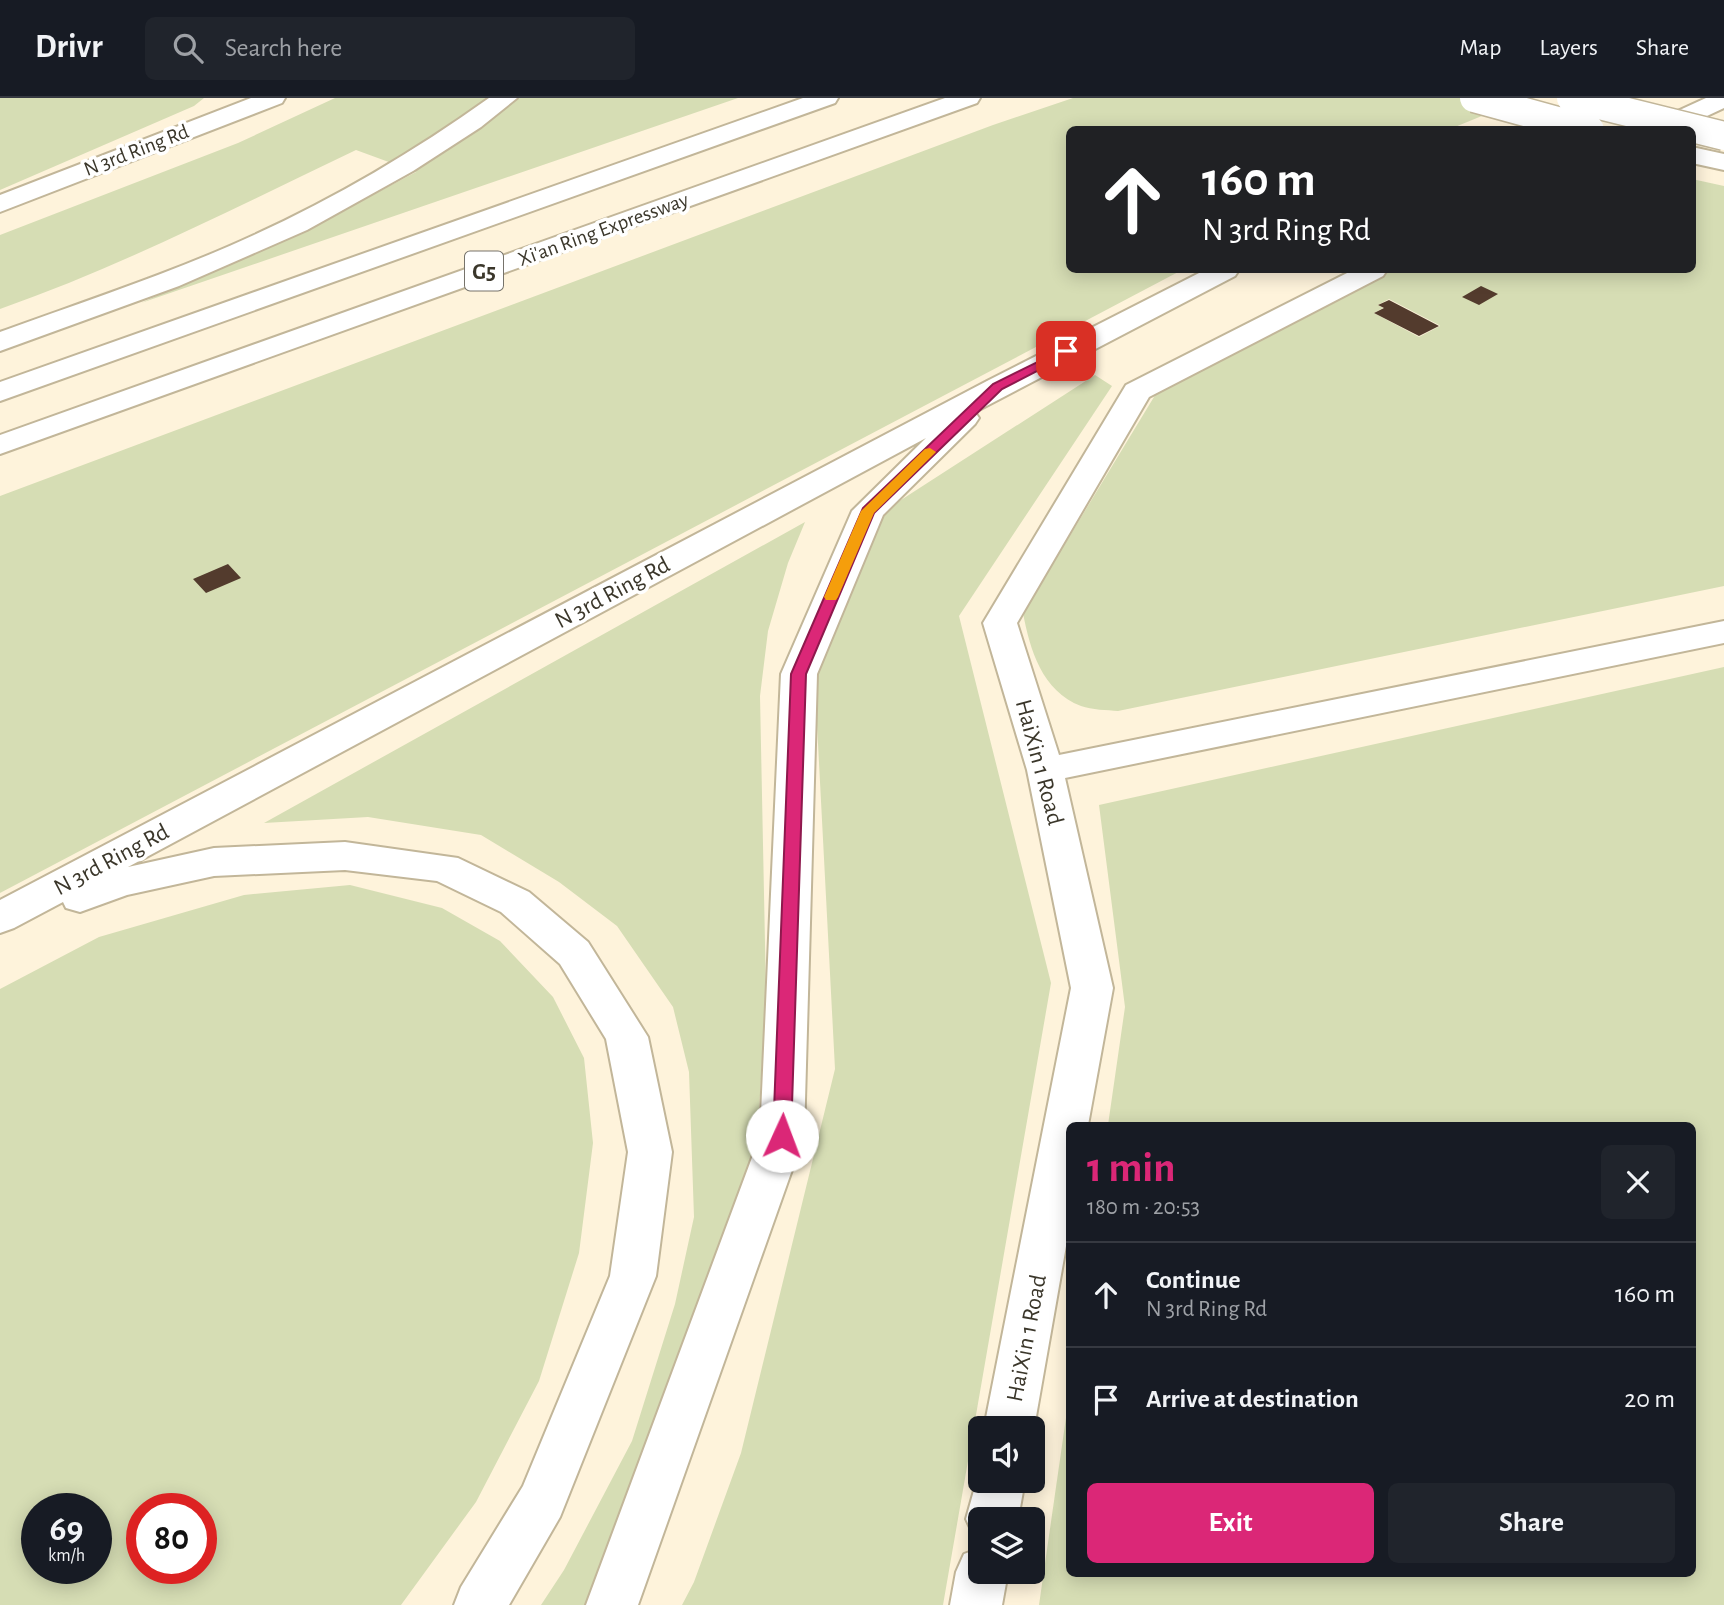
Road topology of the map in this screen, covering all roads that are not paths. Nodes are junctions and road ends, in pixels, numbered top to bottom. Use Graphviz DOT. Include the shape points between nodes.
graph roads {
  1 [pos="233,98"];
  2 [pos="273,98"];
  3 [pos="505,98"];
  4 [pos="825,98"];
  5 [pos="968,98"];
  6 [pos="1474,98"];
  7 [pos="1571,98"];
  8 [pos="1595,98"];
  9 [pos="1724,99"];
  10 [pos="211,121"];
  11 [pos="1534,126"];
  12 [pos="1576,126"];
  13 [pos="1665,126"];
  14 [pos="1684,126"];
  15 [pos="1696,129"];
  16 [pos="1724,136"];
  17 [pos="1696,156"];
  18 [pos="1724,162"];
  19 [pos="0,204"];
  20 [pos="1219,273"];
  21 [pos="1367,273"];
  22 [pos="0,342"];
  23 [pos="998,387"];
  24 [pos="0,392"];
  25 [pos="0,445"];
  26 [pos="1724,632"];
  27 [pos="1045,770"];
  28 [pos="0,918"];
  29 [pos="0,930"];
  30 [pos="1067,1122"];
  31 [pos="1066,1126"];
  32 [pos="1011,1416"];
  33 [pos="980,1584"];
  34 [pos="480,1605"];
  35 [pos="612,1605"];
  36 [pos="976,1605"];
  1 -- 10 [label="main road"];
  2 -- 10 [label="main road, N 3rd Ring Rd"];
  3 -- 22 [label="main road" via="448,140 359,193 225,258"];
  4 -- 24 [label="main road, Xi'an Ring Expressway / G5"];
  5 -- 25 [label="main road, Xi'an Ring Expressway / G5"];
  6 -- 12 [label="main road, bridge"];
  7 -- 14 [label="main road, bridge"];
  8 -- 11 [label="main road"];
  9 -- 13 [label="main road"];
  10 -- 19 [label="main road, N 3rd Ring Rd"];
  15 -- 16 [label="main road, bridge"];
  17 -- 18 [label="main road"];
  20 -- 23 [label="main road, N 3rd Ring Rd"];
  21 -- 27 [label="main road, HaiXin 1 Road" via="1137,391 1000,623"];
  23 -- 28 [label="main road, N 3rd Ring Rd"];
  23 -- 35 [label="main road" via="868,511 799,674 782,1136"];
  26 -- 27 [label="main road"];
  27 -- 30 [label="main road, HaiXin 1 Road" via="1092,988"];
  29 -- 34 [label="main road" via="119,883 214,862 345,856 444,867 515,902 574,953 627,1037 650,1152 633,1276 542,1500"];
  31 -- 32 [label="main road, HaiXin 1 Road"];
  33 -- 36 [label="main road"];
}
